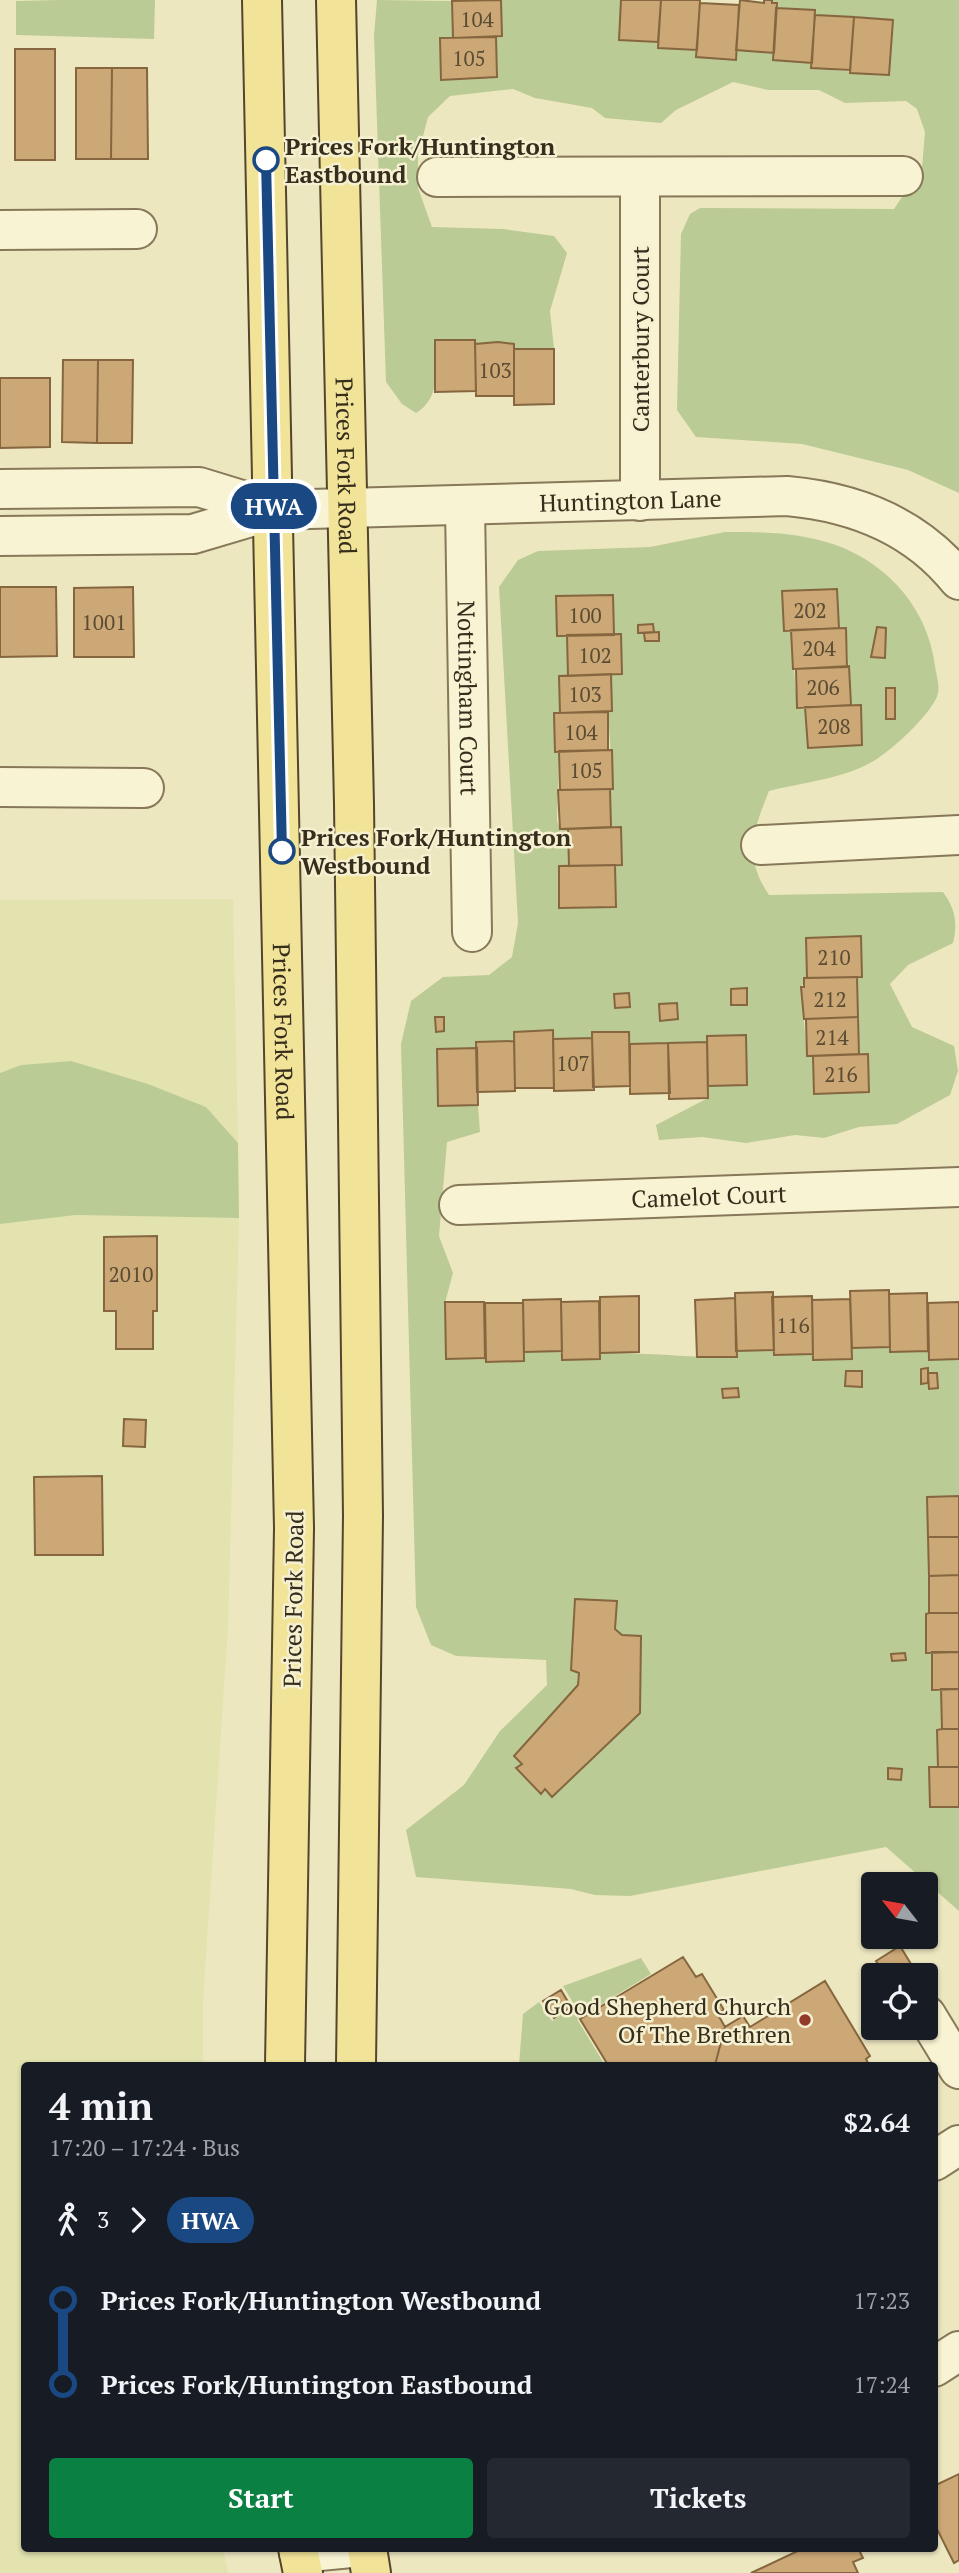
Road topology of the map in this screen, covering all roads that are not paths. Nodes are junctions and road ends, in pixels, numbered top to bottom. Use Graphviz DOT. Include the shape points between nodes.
graph roads {
  1 [pos="262,0"];
  2 [pos="336,0"];
  3 [pos="903,176"];
  4 [pos="437,177"];
  5 [pos="640,177"];
  6 [pos="137,229"];
  7 [pos="0,230"];
  8 [pos="0,489"];
  9 [pos="640,501"];
  10 [pos="466,507"];
  11 [pos="274,510"];
  12 [pos="345,510"];
  13 [pos="0,536"];
  14 [pos="959,580"];
  15 [pos="0,787"];
  16 [pos="145,788"];
  17 [pos="959,835"];
  18 [pos="761,845"];
  19 [pos="472,932"];
  20 [pos="959,1187"];
  21 [pos="459,1205"];
  22 [pos="938,2035"];
  23 [pos="285,2062"];
  24 [pos="356,2062"];
  25 [pos="959,2069"];
  26 [pos="959,2145"];
  27 [pos="938,2158"];
  28 [pos="959,2351"];
  29 [pos="938,2364"];
  30 [pos="331,2552"];
  31 [pos="368,2552"];
  32 [pos="300,2558"];
  33 [pos="371,2573"];
  1 -- 11 [label="main road, Prices Fork Road"];
  2 -- 12 [label="main road, Prices Fork Road"];
  3 -- 5 [label="street"];
  4 -- 5 [label="street"];
  5 -- 9 [label="street, Canterbury Court"];
  6 -- 7 [label="street"];
  8 -- 11 [label="street" via="199,487"];
  9 -- 10 [label="street, Huntington Lane"];
  9 -- 14 [label="street, Huntington Lane" via="824,499 877,515 927,546"];
  10 -- 12 [label="street, Huntington Lane"];
  10 -- 19 [label="street, Nottingham Court"];
  11 -- 12 [label="street, Huntington Lane"];
  11 -- 13 [label="street" via="193,534"];
  11 -- 23 [label="main road, Prices Fork Road" via="295,1528"];
  12 -- 24 [label="main road, Prices Fork Road" via="354,804 363,1516"];
  15 -- 16 [label="street"];
  17 -- 18 [label="street"];
  20 -- 21 [label="street, Camelot Court"];
  22 -- 25 [label="street"];
  26 -- 27 [label="street"];
  28 -- 29 [label="street"];
  30 -- 32 [label="street"];
  31 -- 33 [label="main road"];
}
